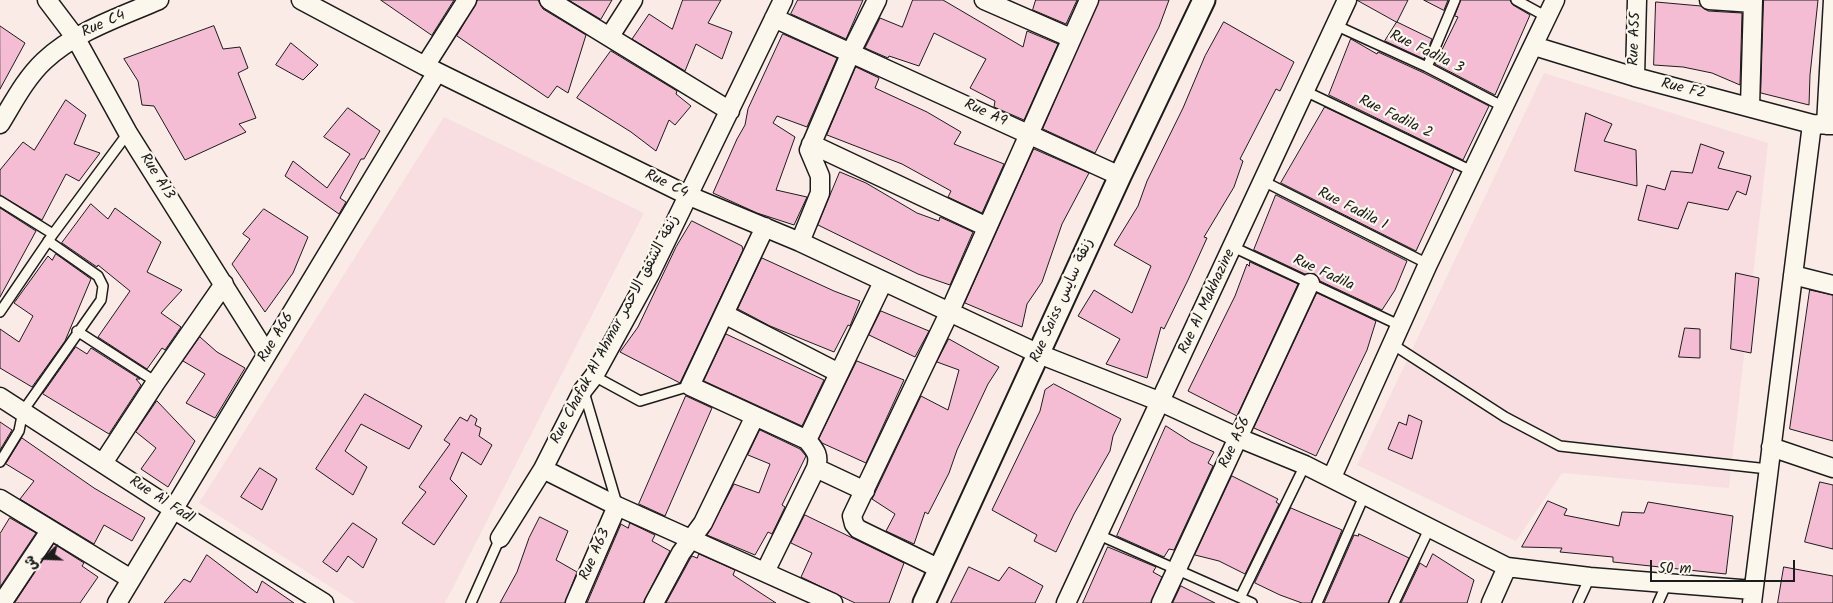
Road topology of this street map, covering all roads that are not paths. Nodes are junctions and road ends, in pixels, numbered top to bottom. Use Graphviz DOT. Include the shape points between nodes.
graph roads {
  1 [pos="159,0"];
  2 [pos="301,0"];
  3 [pos="467,0"];
  4 [pos="549,0"];
  5 [pos="633,0"];
  6 [pos="782,0"];
  7 [pos="877,0"];
  8 [pos="984,0"];
  9 [pos="1088,0"];
  10 [pos="1204,0"];
  11 [pos="1348,0"];
  12 [pos="1455,0"];
  13 [pos="1516,0"];
  14 [pos="1555,0"];
  15 [pos="1637,0"];
  16 [pos="1710,0"];
  17 [pos="1833,0"];
  18 [pos="49,1"];
  19 [pos="1753,1"];
  20 [pos="1547,17"];
  21 [pos="774,18"];
  22 [pos="1335,25"];
  23 [pos="610,36"];
  24 [pos="75,37"];
  25 [pos="1071,38"];
  26 [pos="1534,46"];
  27 [pos="851,52"];
  28 [pos="1427,67"];
  29 [pos="431,69"];
  30 [pos="1635,78"];
  31 [pos="1305,91"];
  32 [pos="1504,107"];
  33 [pos="1750,107"];
  34 [pos="730,112"];
  35 [pos="0,124"];
  36 [pos="1824,124"];
  37 [pos="128,133"];
  38 [pos="1027,134"];
  39 [pos="811,144"];
  40 [pos="1472,171"];
  41 [pos="1120,176"];
  42 [pos="1263,181"];
  43 [pos="687,195"];
  44 [pos="0,201"];
  45 [pos="987,227"];
  46 [pos="765,228"];
  47 [pos="51,238"];
  48 [pos="800,242"];
  49 [pos="1233,247"];
  50 [pos="1428,264"];
  51 [pos="1793,275"];
  52 [pos="883,282"];
  53 [pos="1310,283"];
  54 [pos="224,284"];
  55 [pos="1833,286"];
  56 [pos="0,312"];
  57 [pos="949,313"];
  58 [pos="724,314"];
  59 [pos="1401,326"];
  60 [pos="77,332"];
  61 [pos="1392,344"];
  62 [pos="267,354"];
  63 [pos="1039,354"];
  64 [pos="838,373"];
  65 [pos="156,382"];
  66 [pos="589,383"];
  67 [pos="690,386"];
  68 [pos="0,397"];
  69 [pos="1161,402"];
  70 [pos="22,411"];
  71 [pos="755,416"];
  72 [pos="1239,438"];
  73 [pos="806,440"];
  74 [pos="1771,447"];
  75 [pos="0,462"];
  76 [pos="103,463"];
  77 [pos="1305,465"];
  78 [pos="816,468"];
  79 [pos="1833,468"];
  80 [pos="543,469"];
  81 [pos="1768,469"];
  82 [pos="1332,477"];
  83 [pos="865,491"];
  84 [pos="1365,494"];
  85 [pos="0,499"];
  86 [pos="617,506"];
  87 [pos="173,509"];
  88 [pos="1430,526"];
  89 [pos="50,531"];
  90 [pos="1099,534"];
  91 [pos="500,538"];
  92 [pos="690,540"];
  93 [pos="1507,567"];
  94 [pos="940,569"];
  95 [pos="1176,570"];
  96 [pos="765,572"];
  97 [pos="1590,577"];
  98 [pos="131,579"];
  99 [pos="1667,583"];
  100 [pos="1241,596"];
  101 [pos="1752,596"];
  102 [pos="321,602"];
  103 [pos="2,603"];
  104 [pos="117,603"];
  105 [pos="471,603"];
  106 [pos="575,603"];
  107 [pos="654,603"];
  108 [pos="833,603"];
  109 [pos="924,603"];
  110 [pos="1066,603"];
  111 [pos="1161,603"];
  112 [pos="1252,603"];
  113 [pos="1317,603"];
  114 [pos="1394,603"];
  115 [pos="1491,603"];
  116 [pos="1578,603"];
  117 [pos="1658,603"];
  1 -- 24 [label="street, Rue C4"];
  2 -- 29 [label="street, Rue C4"];
  3 -- 29 [label="street, Rue A66"];
  4 -- 23 [label="street"];
  5 -- 23 [label="street"];
  6 -- 21 [label="street, Rue Chafak Al Ahmar زنقة الشفق الاحمر"];
  7 -- 27 [label="street"];
  8 -- 25 [label="street"];
  9 -- 25 [label="street"];
  10 -- 41 [label="street, Rue Saiss زنقة سايس"];
  11 -- 22 [label="street, Rue Al Makhazine"];
  12 -- 28 [label="lane"];
  13 -- 20 [label="lane"];
  14 -- 20 [label="street"];
  15 -- 30 [label="street, Rue A55"];
  16 -- 19 [label="street"];
  17 -- 36 [label="street"];
  18 -- 24 [label="street, Rue A13"];
  19 -- 33 [label="street"];
  20 -- 26 [label="street"];
  21 -- 27 [label="street, Rue A9"];
  21 -- 34 [label="street, Rue Chafak Al Ahmar زنقة الشفق الاحمر"];
  22 -- 28 [label="lane, Rue Fadila 3"];
  22 -- 31 [label="street, Rue Al Makhazine"];
  23 -- 34 [label="street"];
  24 -- 35 [label="street, Rue C4" via="26,81"];
  24 -- 37 [label="street, Rue A13"];
  25 -- 38 [label="street"];
  26 -- 30 [label="street, Rue F2"];
  26 -- 32 [label="street"];
  27 -- 38 [label="street, Rue A9"];
  27 -- 39 [label="street"];
  28 -- 32 [label="lane, Rue Fadila 3"];
  29 -- 43 [label="street, Rue C4"];
  29 -- 62 [label="street, Rue A66"];
  30 -- 33 [label="street, Rue F2"];
  31 -- 40 [label="lane, Rue Fadila 2"];
  31 -- 42 [label="street, Rue Al Makhazine"];
  32 -- 40 [label="street"];
  33 -- 36 [label="street, Rue F2"];
  34 -- 43 [label="street, Rue Chafak Al Ahmar زنقة الشفق الاحمر"];
  36 -- 51 [label="street"];
  37 -- 47 [label="lane"];
  37 -- 54 [label="street, Rue A13"];
  38 -- 41 [label="street, Rue A9"];
  38 -- 45 [label="street"];
  39 -- 45 [label="street"];
  39 -- 48 [label="street" via="810,155 820,176 820,193"];
  40 -- 50 [label="street"];
  41 -- 63 [label="street, Rue Saiss زنقة سايس"];
  42 -- 49 [label="street, Rue Al Makhazine"];
  42 -- 50 [label="lane, Rue Fadila 1"];
  43 -- 46 [label="street, Rue C4"];
  43 -- 66 [label="street, Rue Chafak Al Ahmar زنقة الشفق الاحمر" via="650,274"];
  44 -- 47 [label="lane"];
  45 -- 57 [label="street"];
  46 -- 48 [label="street, Rue C4"];
  46 -- 58 [label="street"];
  47 -- 56 [label="lane"];
  47 -- 60 [label="lane" via="98,276 104,286 101,300"];
  48 -- 52 [label="street, Rue C4"];
  49 -- 53 [label="lane, Rue Fadila"];
  49 -- 69 [label="street, Rue Al Makhazine"];
  50 -- 59 [label="street"];
  51 -- 55 [label="street"];
  51 -- 74 [label="street"];
  52 -- 57 [label="street, Rue C4"];
  52 -- 64 [label="street"];
  53 -- 59 [label="lane, Rue Fadila"];
  53 -- 72 [label="street, Rue A56"];
  54 -- 62 [label="street, Rue A13"];
  54 -- 65 [label="street"];
  57 -- 63 [label="street, Rue C4"];
  57 -- 83 [label="street"];
  58 -- 64 [label="street"];
  58 -- 67 [label="street"];
  59 -- 61 [label="street"];
  60 -- 65 [label="lane"];
  60 -- 70 [label="lane"];
  61 -- 81 [label="lane" via="1506,417 1560,446"];
  61 -- 82 [label="street"];
  62 -- 87 [label="street, Rue A66"];
  63 -- 69 [label="street, Rue C4"];
  63 -- 94 [label="street, Rue Saiss زنقة سايس"];
  64 -- 73 [label="street"];
  65 -- 76 [label="street"];
  66 -- 67 [label="lane" via="640,401"];
  66 -- 80 [label="street, Rue Chafak Al Ahmar زنقة الشفق الاحمر"];
  66 -- 86 [label="lane"];
  67 -- 71 [label="street"];
  68 -- 70 [label="street, Rue Al Fadl"];
  69 -- 72 [label="street, Rue C4"];
  69 -- 90 [label="street, Rue Al Makhazine"];
  70 -- 75 [label="lane" via="19,431"];
  70 -- 76 [label="street, Rue Al Fadl"];
  71 -- 73 [label="street"];
  71 -- 92 [label="street" via="703,523"];
  72 -- 77 [label="street, Rue C4"];
  72 -- 95 [label="street, Rue A56"];
  73 -- 78 [label="street" via="818,454"];
  74 -- 79 [label="street"];
  74 -- 81 [label="street"];
  76 -- 87 [label="street, Rue Al Fadl"];
  77 -- 82 [label="street, Rue C4"];
  77 -- 100 [label="lane"];
  78 -- 83 [label="street"];
  78 -- 96 [label="street"];
  80 -- 86 [label="street"];
  80 -- 91 [label="street, Rue Chafak Al Ahmar زنقة الشفق الاحمر"];
  81 -- 101 [label="street"];
  82 -- 84 [label="street, Rue C4"];
  83 -- 94 [label="street" via="852,516 854,524"];
  84 -- 88 [label="street, Rue C4"];
  84 -- 113 [label="lane"];
  85 -- 89 [label="street"];
  86 -- 92 [label="street"];
  86 -- 106 [label="street, Rue A63"];
  87 -- 98 [label="street, Rue A66"];
  87 -- 102 [label="street, Rue Al Fadl"];
  88 -- 93 [label="street, Rue C4"];
  88 -- 114 [label="lane"];
  89 -- 98 [label="street"];
  89 -- 103 [label="street"];
  90 -- 95 [label="lane"];
  90 -- 110 [label="street, Rue Al Makhazine"];
  91 -- 105 [label="lane, Rue Chafak Al Ahmar زنقة الشفق الاحمر"];
  92 -- 96 [label="street"];
  92 -- 107 [label="street"];
  93 -- 97 [label="street"];
  93 -- 115 [label="street"];
  94 -- 109 [label="street, Rue Saiss زنقة سايس"];
  95 -- 100 [label="lane"];
  95 -- 111 [label="street, Rue A56"];
  96 -- 108 [label="street"];
  97 -- 99 [label="street"];
  97 -- 116 [label="lane"];
  98 -- 104 [label="street, Rue A66"];
  99 -- 101 [label="street"];
  99 -- 117 [label="lane"];
  100 -- 112 [label="lane"];
}
